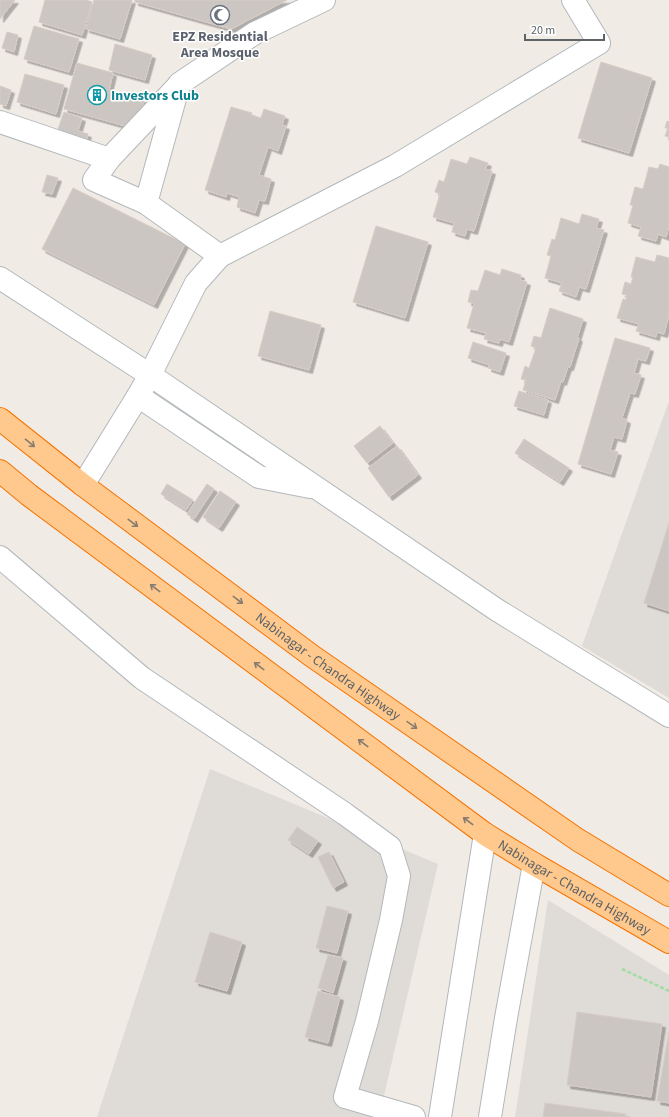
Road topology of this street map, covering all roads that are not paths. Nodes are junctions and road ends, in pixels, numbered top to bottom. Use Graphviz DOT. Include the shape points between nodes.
graph roads {
  1 [pos="324,0"];
  2 [pos="573,0"];
  3 [pos="179,84"];
  4 [pos="0,122"];
  5 [pos="109,159"];
  6 [pos="146,203"];
  7 [pos="220,256"];
  8 [pos="0,278"];
  9 [pos="150,375"];
  10 [pos="138,396"];
  11 [pos="0,419"];
  12 [pos="0,471"];
  13 [pos="83,485"];
  14 [pos="319,489"];
  15 [pos="0,557"];
  16 [pos="669,716"];
  17 [pos="485,834"];
  18 [pos="534,864"];
  19 [pos="669,895"];
  20 [pos="669,942"];
  21 [pos="414,1117"];
  22 [pos="440,1117"];
  23 [pos="490,1117"];
  1 -- 3 [label="street" via="255,33"];
  2 -- 7 [label="street" via="599,43 395,166"];
  3 -- 5 [label="street"];
  3 -- 6 [label="street"];
  4 -- 5 [label="street"];
  5 -- 6 [label="street" via="94,180"];
  6 -- 7 [label="street"];
  7 -- 9 [label="street" via="196,283"];
  8 -- 9 [label="street"];
  9 -- 10 [label="street"];
  9 -- 14 [label="street"];
  10 -- 13 [label="street"];
  10 -- 14 [label="street" via="259,477"];
  11 -- 13 [label="highway, Nabinagar - Chandra Highway, one-way"];
  17 -- 12 [label="highway, Nabinagar - Chandra Highway, one-way"];
  13 -- 19 [label="highway, Nabinagar - Chandra Highway, one-way" via="312,656 578,840"];
  14 -- 16 [label="street" via="497,610"];
  15 -- 21 [label="street" via="142,678 390,847 399,876 367,1021 345,1097"];
  17 -- 18 [label="highway, Nabinagar - Chandra Highway"];
  17 -- 22 [label="street"];
  18 -- 20 [label="highway, Nabinagar - Chandra Highway"];
  18 -- 23 [label="street"];
}
